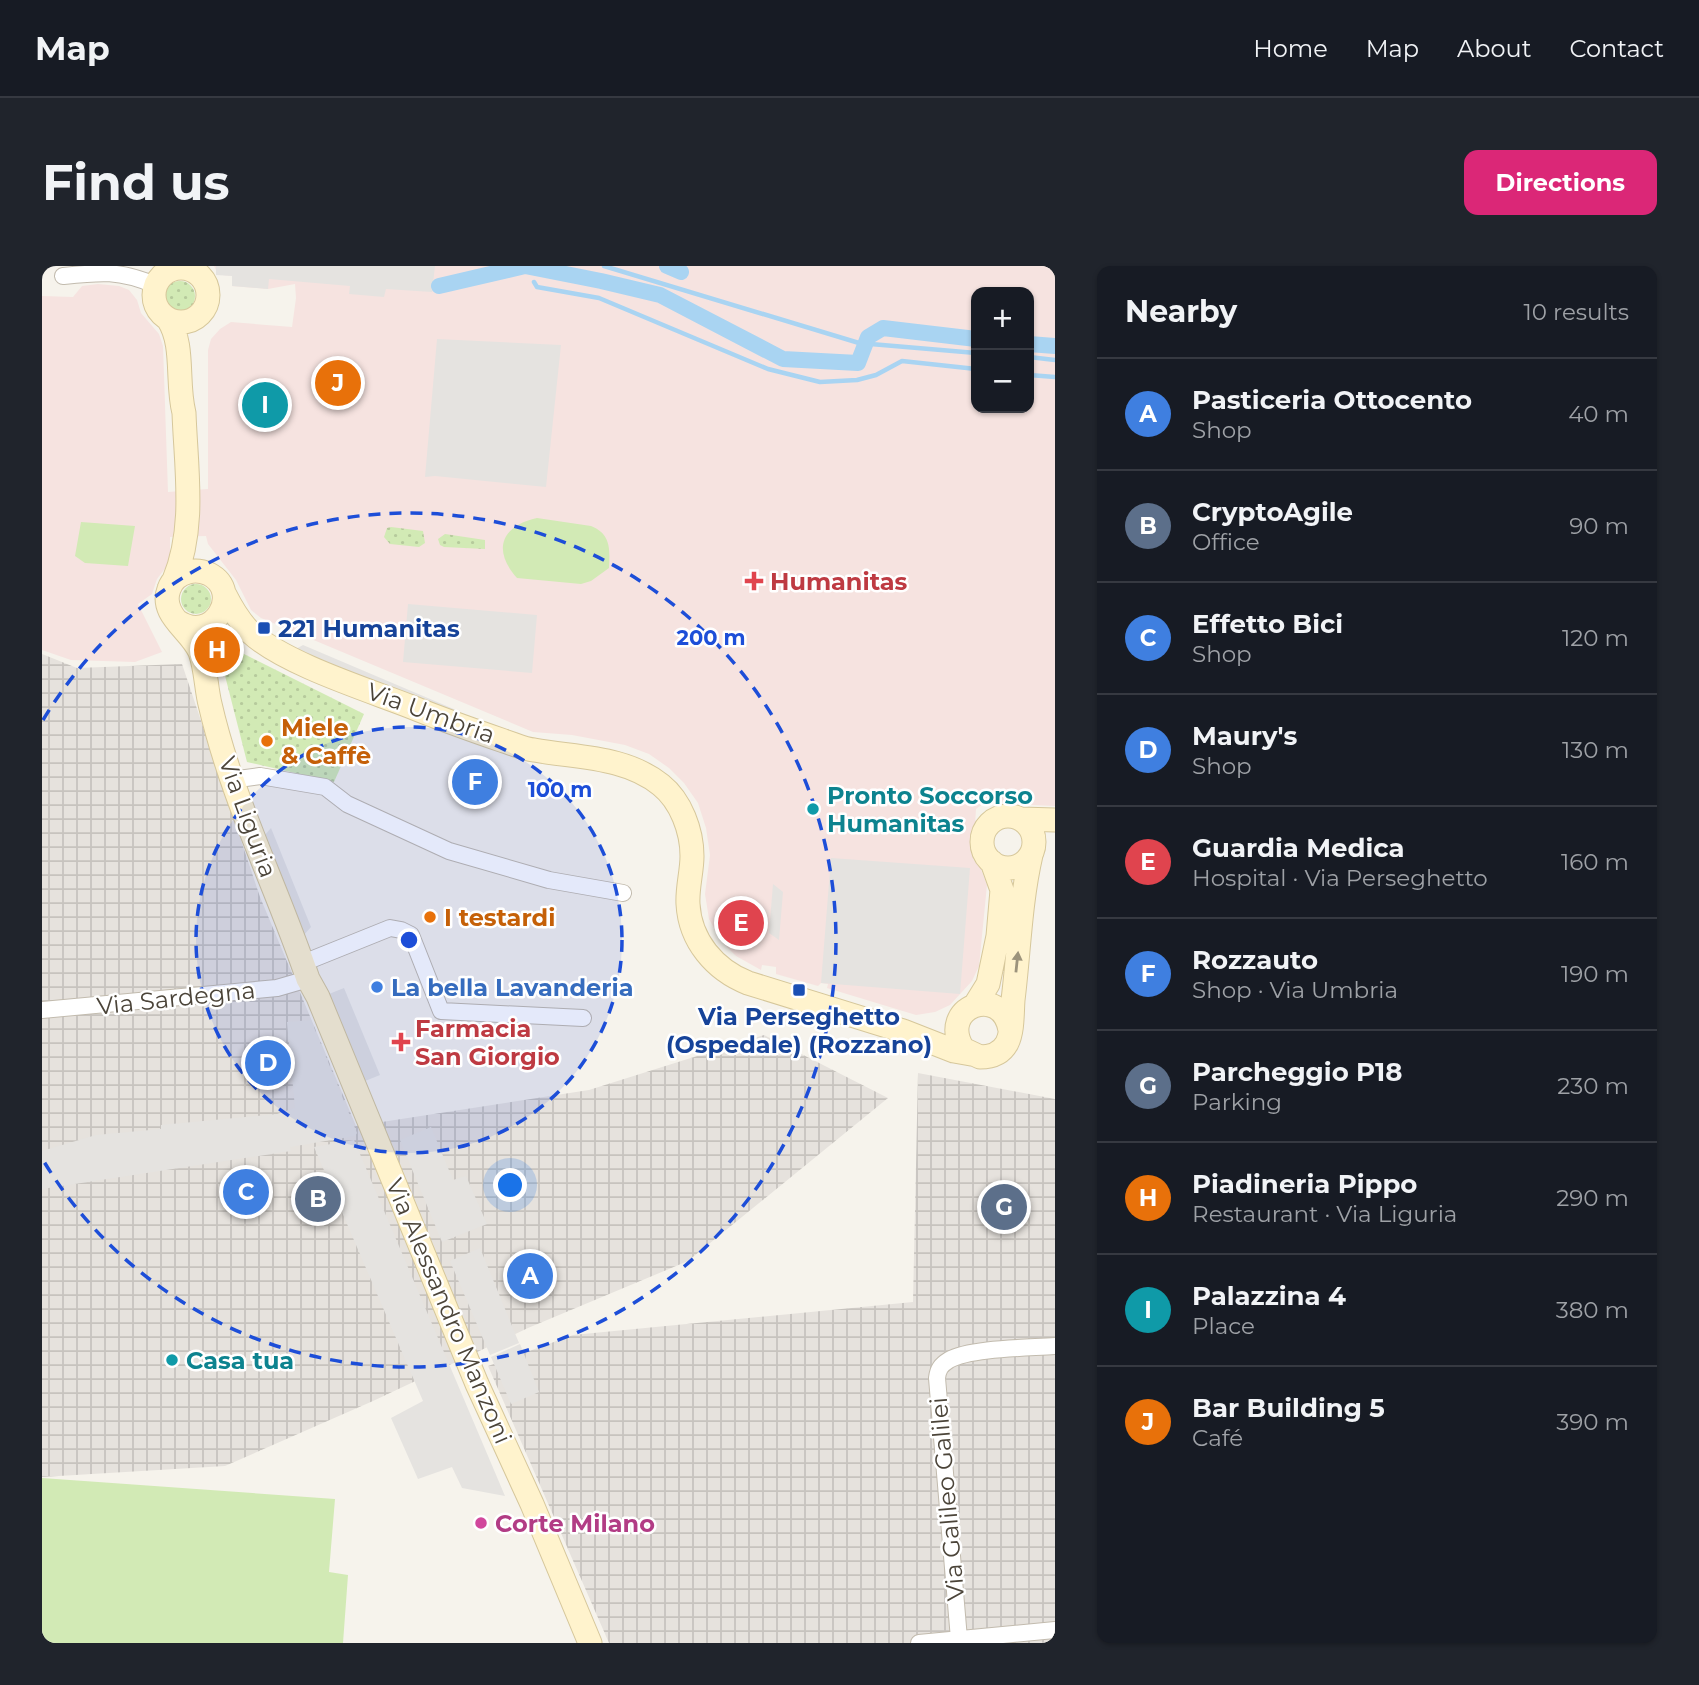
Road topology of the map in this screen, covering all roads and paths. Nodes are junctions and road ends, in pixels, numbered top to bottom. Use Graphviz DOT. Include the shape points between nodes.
graph roads {
  1 [pos="196,270"];
  2 [pos="162,275"];
  3 [pos="63,276"];
  4 [pos="199,316"];
  5 [pos="168,319"];
  6 [pos="184,413"];
  7 [pos="189,530"];
  8 [pos="174,580"];
  9 [pos="218,585"];
  10 [pos="177,621"];
  11 [pos="211,623"];
  12 [pos="251,634"];
  13 [pos="200,652"];
  14 [pos="232,780"];
  15 [pos="1021,819"];
  16 [pos="1055,820"];
  17 [pos="1055,833"];
  18 [pos="1032,851"];
  19 [pos="992,862"];
  20 [pos="623,893"];
  21 [pos="305,971"];
  22 [pos="42,1010"];
  23 [pos="968,1010"];
  24 [pos="583,1018"];
  25 [pos="1010,1030"];
  26 [pos="903,1031"];
  27 [pos="971,1054"];
  28 [pos="1055,1346"];
  29 [pos="1055,1630"];
  30 [pos="958,1639"];
  31 [pos="590,1643"];
  32 [pos="919,1643"];
  1 -- 2 [label="street" via="181,267"];
  1 -- 4 [label="street" via="208,293"];
  2 -- 3 [label="street" via="136,277 111,272"];
  2 -- 5 [label="street" via="155,305"];
  4 -- 5 [label="street" via="184,322"];
  4 -- 6 [label="street" via="188,343"];
  5 -- 6 [label="street" via="176,331"];
  6 -- 7 [label="street"];
  7 -- 8 [label="street"];
  7 -- 9 [label="street"];
  8 -- 9 [label="street" via="193,571 206,573"];
  8 -- 10 [label="street" via="167,604"];
  9 -- 11 [label="street" via="222,611"];
  9 -- 12 [label="street, Via Umbria"];
  10 -- 11 [label="street" via="195,628"];
  10 -- 13 [label="street, Via Liguria"];
  11 -- 12 [label="street"];
  11 -- 13 [label="street, Via Liguria"];
  12 -- 26 [label="street, Via Umbria" via="280,653 465,728 532,750 628,766 644,773 663,786 685,818 692,857 690,920 705,953 716,964 748,983"];
  13 -- 14 [label="street, Via Liguria"];
  14 -- 20 [label="street" via="260,776 325,787 347,804 449,851 549,880"];
  14 -- 21 [label="street, Via Liguria"];
  15 -- 16 [label="street"];
  15 -- 18 [label="street" via="1031,830"];
  15 -- 19 [label="street" via="1006,816 989,825 982,843"];
  17 -- 18 [label="street"];
  18 -- 19 [label="street" via="1023,864 1014,867"];
  25 -- 18 [label="street, one-way"];
  19 -- 23 [label="street" via="1002,890 998,936 988,984"];
  21 -- 22 [label="street, Via Sardegna" via="276,988"];
  21 -- 24 [label="street, Via Sardegna" via="390,929 401,930 411,935 441,1011"];
  21 -- 31 [label="street, Via Alessandro Manzoni"];
  23 -- 25 [label="street" via="985,1004 999,1009"];
  23 -- 26 [label="street" via="931,1028"];
  23 -- 27 [label="street" via="956,1032"];
  25 -- 27 [label="street" via="1005,1046 997,1053 989,1057"];
  26 -- 27 [label="street"];
  28 -- 30 [label="street, Via Galileo Galilei" via="966,1354 939,1369"];
  29 -- 30 [label="street"];
  30 -- 32 [label="street"];
}
